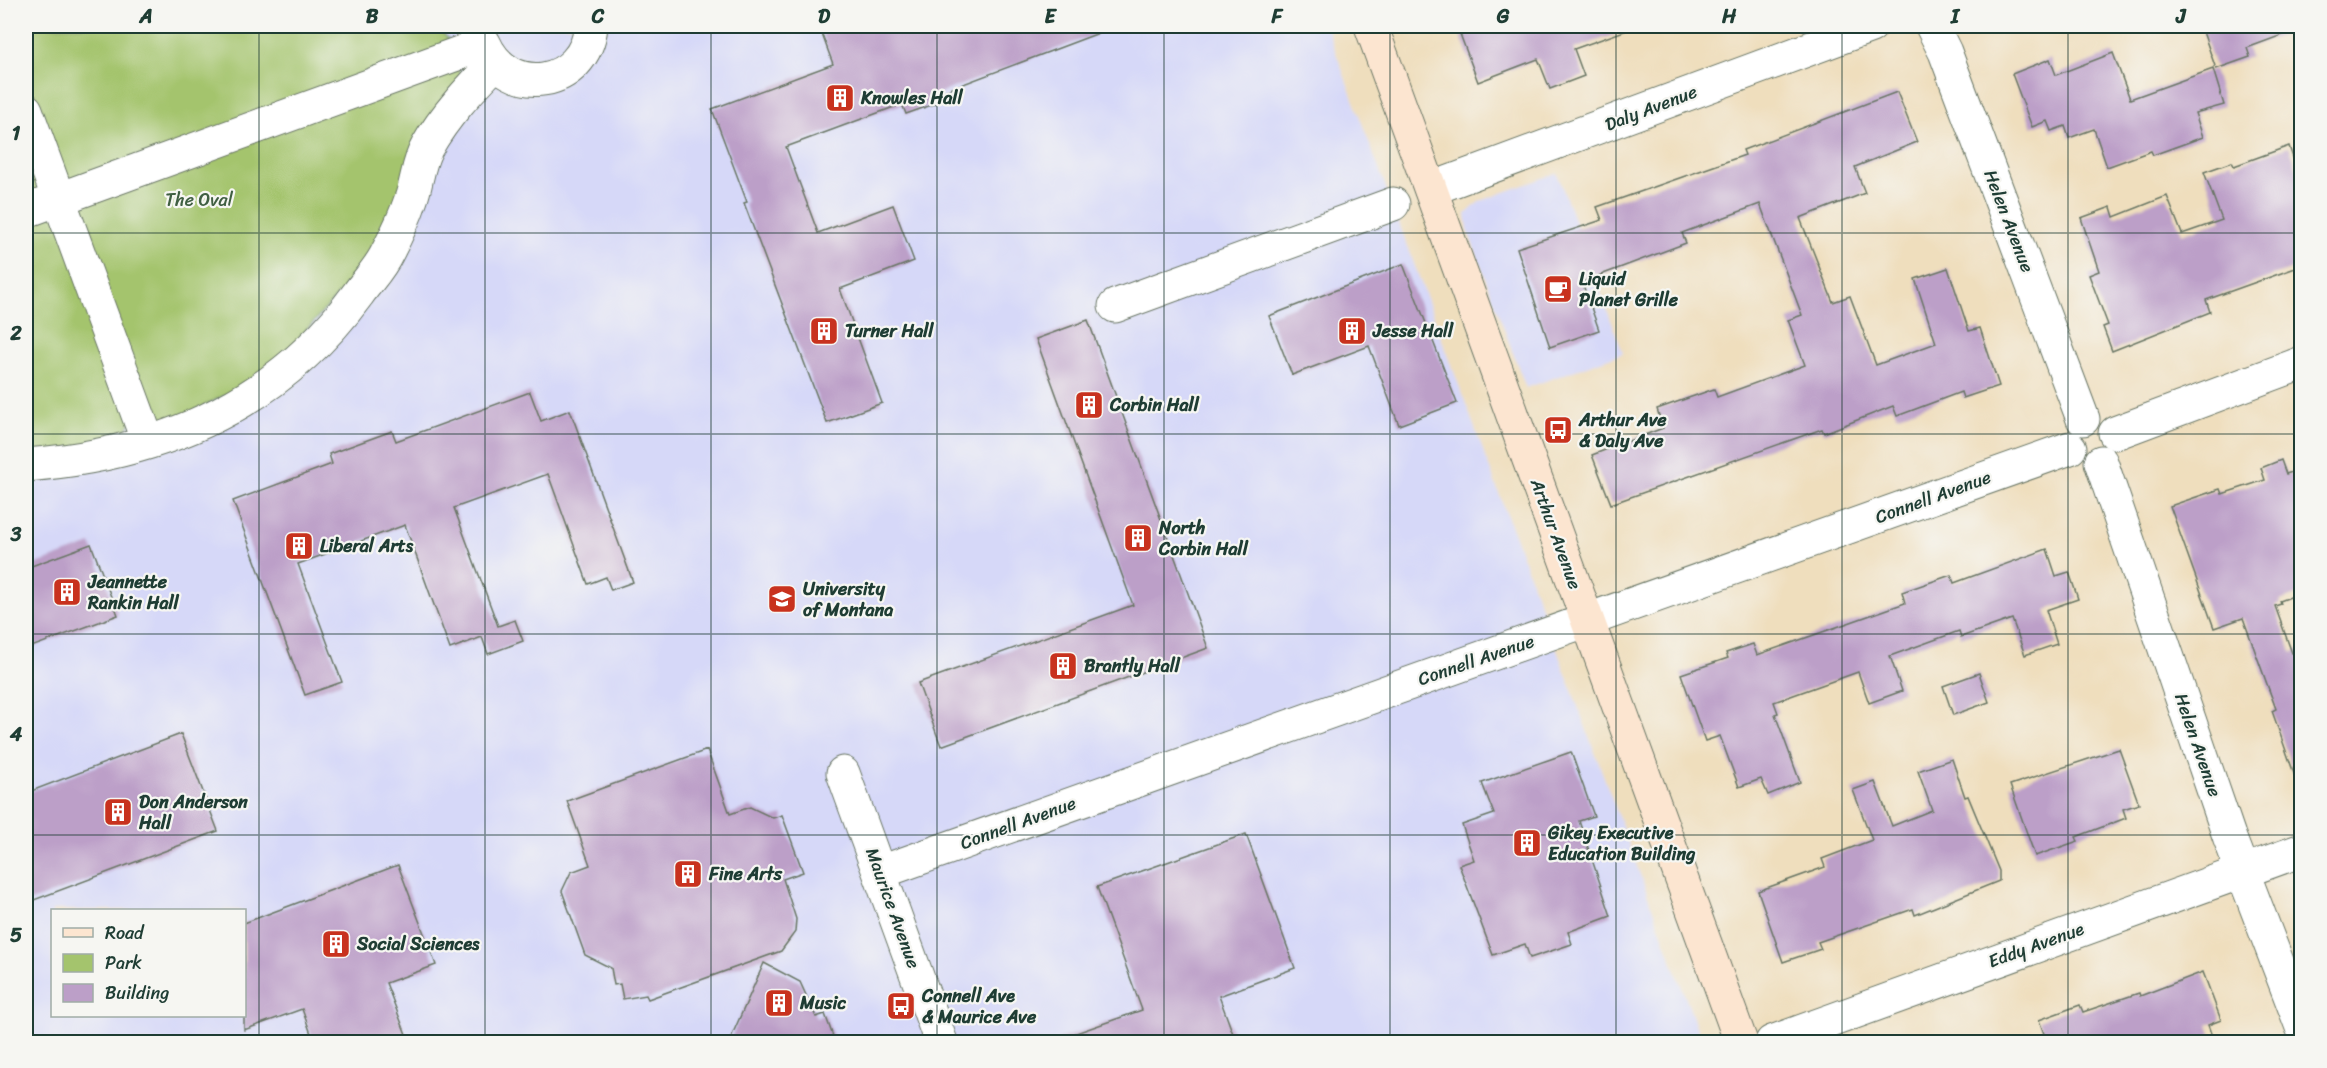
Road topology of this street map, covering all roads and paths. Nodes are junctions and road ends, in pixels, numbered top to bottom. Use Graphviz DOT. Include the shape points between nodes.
graph roads {
  1 [pos="591,26"];
  2 [pos="1371,26"];
  3 [pos="1871,26"];
  4 [pos="1932,26"];
  5 [pos="487,44"];
  6 [pos="26,110"];
  7 [pos="1431,189"];
  8 [pos="59,199"];
  9 [pos="1393,204"];
  10 [pos="26,212"];
  11 [pos="1114,306"];
  12 [pos="2301,363"];
  13 [pos="2083,419"];
  14 [pos="2115,433"];
  15 [pos="148,442"];
  16 [pos="2070,448"];
  17 [pos="2101,462"];
  18 [pos="26,465"];
  19 [pos="1588,620"];
  20 [pos="843,773"];
  21 [pos="2301,850"];
  22 [pos="881,872"];
  23 [pos="2242,872"];
  24 [pos="2301,1027"];
  25 [pos="941,1042"];
  26 [pos="1741,1042"];
  27 [pos="1772,1042"];
  1 -- 5 [label="street" via="583,55 572,67 541,80 509,73"];
  2 -- 7 [label="street, Arthur Avenue"];
  3 -- 7 [label="street, Daly Avenue"];
  4 -- 13 [label="street, Helen Avenue"];
  5 -- 8 [label="street"];
  5 -- 15 [label="street" via="465,95 426,148 411,200 386,256 316,344 272,382 226,412"];
  6 -- 8 [label="street"];
  7 -- 19 [label="street, Arthur Avenue"];
  8 -- 10 [label="street"];
  8 -- 15 [label="street"];
  9 -- 11 [label="street"];
  12 -- 14 [label="street"];
  13 -- 14 [label="street" via="2101,418"];
  13 -- 16 [label="street" via="2070,432"];
  14 -- 17 [label="street" via="2114,450"];
  15 -- 18 [label="street" via="111,454"];
  16 -- 17 [label="street" via="2087,464"];
  16 -- 19 [label="street, Connell Avenue"];
  17 -- 23 [label="street, Helen Avenue"];
  19 -- 22 [label="street, Connell Avenue"];
  19 -- 26 [label="street, Arthur Avenue"];
  20 -- 22 [label="street, Maurice Avenue"];
  21 -- 23 [label="street, Eddy Avenue"];
  22 -- 25 [label="street, Maurice Avenue"];
  23 -- 24 [label="street, Helen Avenue"];
  23 -- 27 [label="street, Eddy Avenue"];
}
